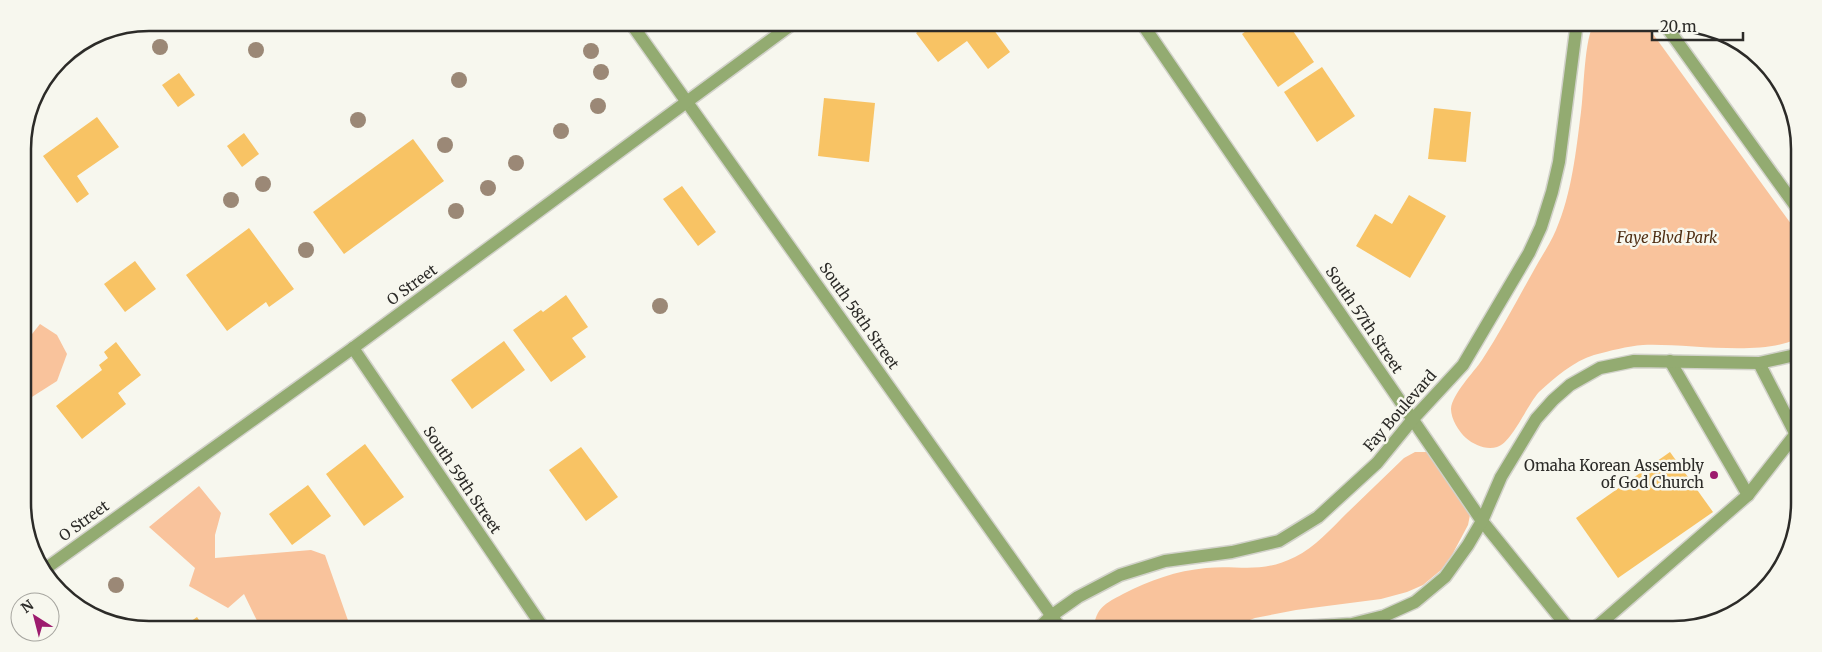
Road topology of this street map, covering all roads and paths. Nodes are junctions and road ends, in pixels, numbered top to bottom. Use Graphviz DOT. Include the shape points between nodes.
graph roads {
  1 [pos="637,31"];
  2 [pos="783,31"];
  3 [pos="1147,31"];
  4 [pos="1576,31"];
  5 [pos="1669,31"];
  6 [pos="688,102"];
  7 [pos="1791,200"];
  8 [pos="354,348"];
  9 [pos="1791,356"];
  10 [pos="1670,362"];
  11 [pos="1759,363"];
  12 [pos="1413,419"];
  13 [pos="1791,425"];
  14 [pos="1791,440"];
  15 [pos="1748,495"];
  16 [pos="1482,521"];
  17 [pos="49,565"];
  18 [pos="1051,616"];
  19 [pos="1047,620"];
  20 [pos="1054,620"];
  21 [pos="1367,620"];
  22 [pos="1562,620"];
  23 [pos="1604,620"];
  24 [pos="538,621"];
  1 -- 6 [label="street, South 58th Street"];
  2 -- 6 [label="street, O Street"];
  3 -- 12 [label="street, South 57th Street"];
  4 -- 12 [label="street, Fay Boulevard" via="1559,162 1541,226 1529,253 1463,364"];
  5 -- 7 [label="street"];
  6 -- 8 [label="street, O Street"];
  6 -- 18 [label="street, South 58th Street"];
  8 -- 17 [label="street, O Street"];
  8 -- 24 [label="street, South 59th Street"];
  9 -- 11 [label="street"];
  10 -- 11 [label="street"];
  10 -- 15 [label="street"];
  10 -- 16 [label="street" via="1634,361 1600,368 1570,385 1536,419 1501,477"];
  11 -- 13 [label="street"];
  12 -- 16 [label="street, South 57th Street"];
  12 -- 18 [label="street, Fay Boulevard" via="1377,463 1318,517 1279,541 1232,552 1165,561 1120,575 1078,597"];
  14 -- 15 [label="street"];
  15 -- 23 [label="street"];
  16 -- 21 [label="street" via="1445,577 1414,602"];
  16 -- 22 [label="street, South 57th Street"];
  18 -- 19 [label="street, Fay Boulevard"];
  18 -- 20 [label="street, South 58th Street"];
}
